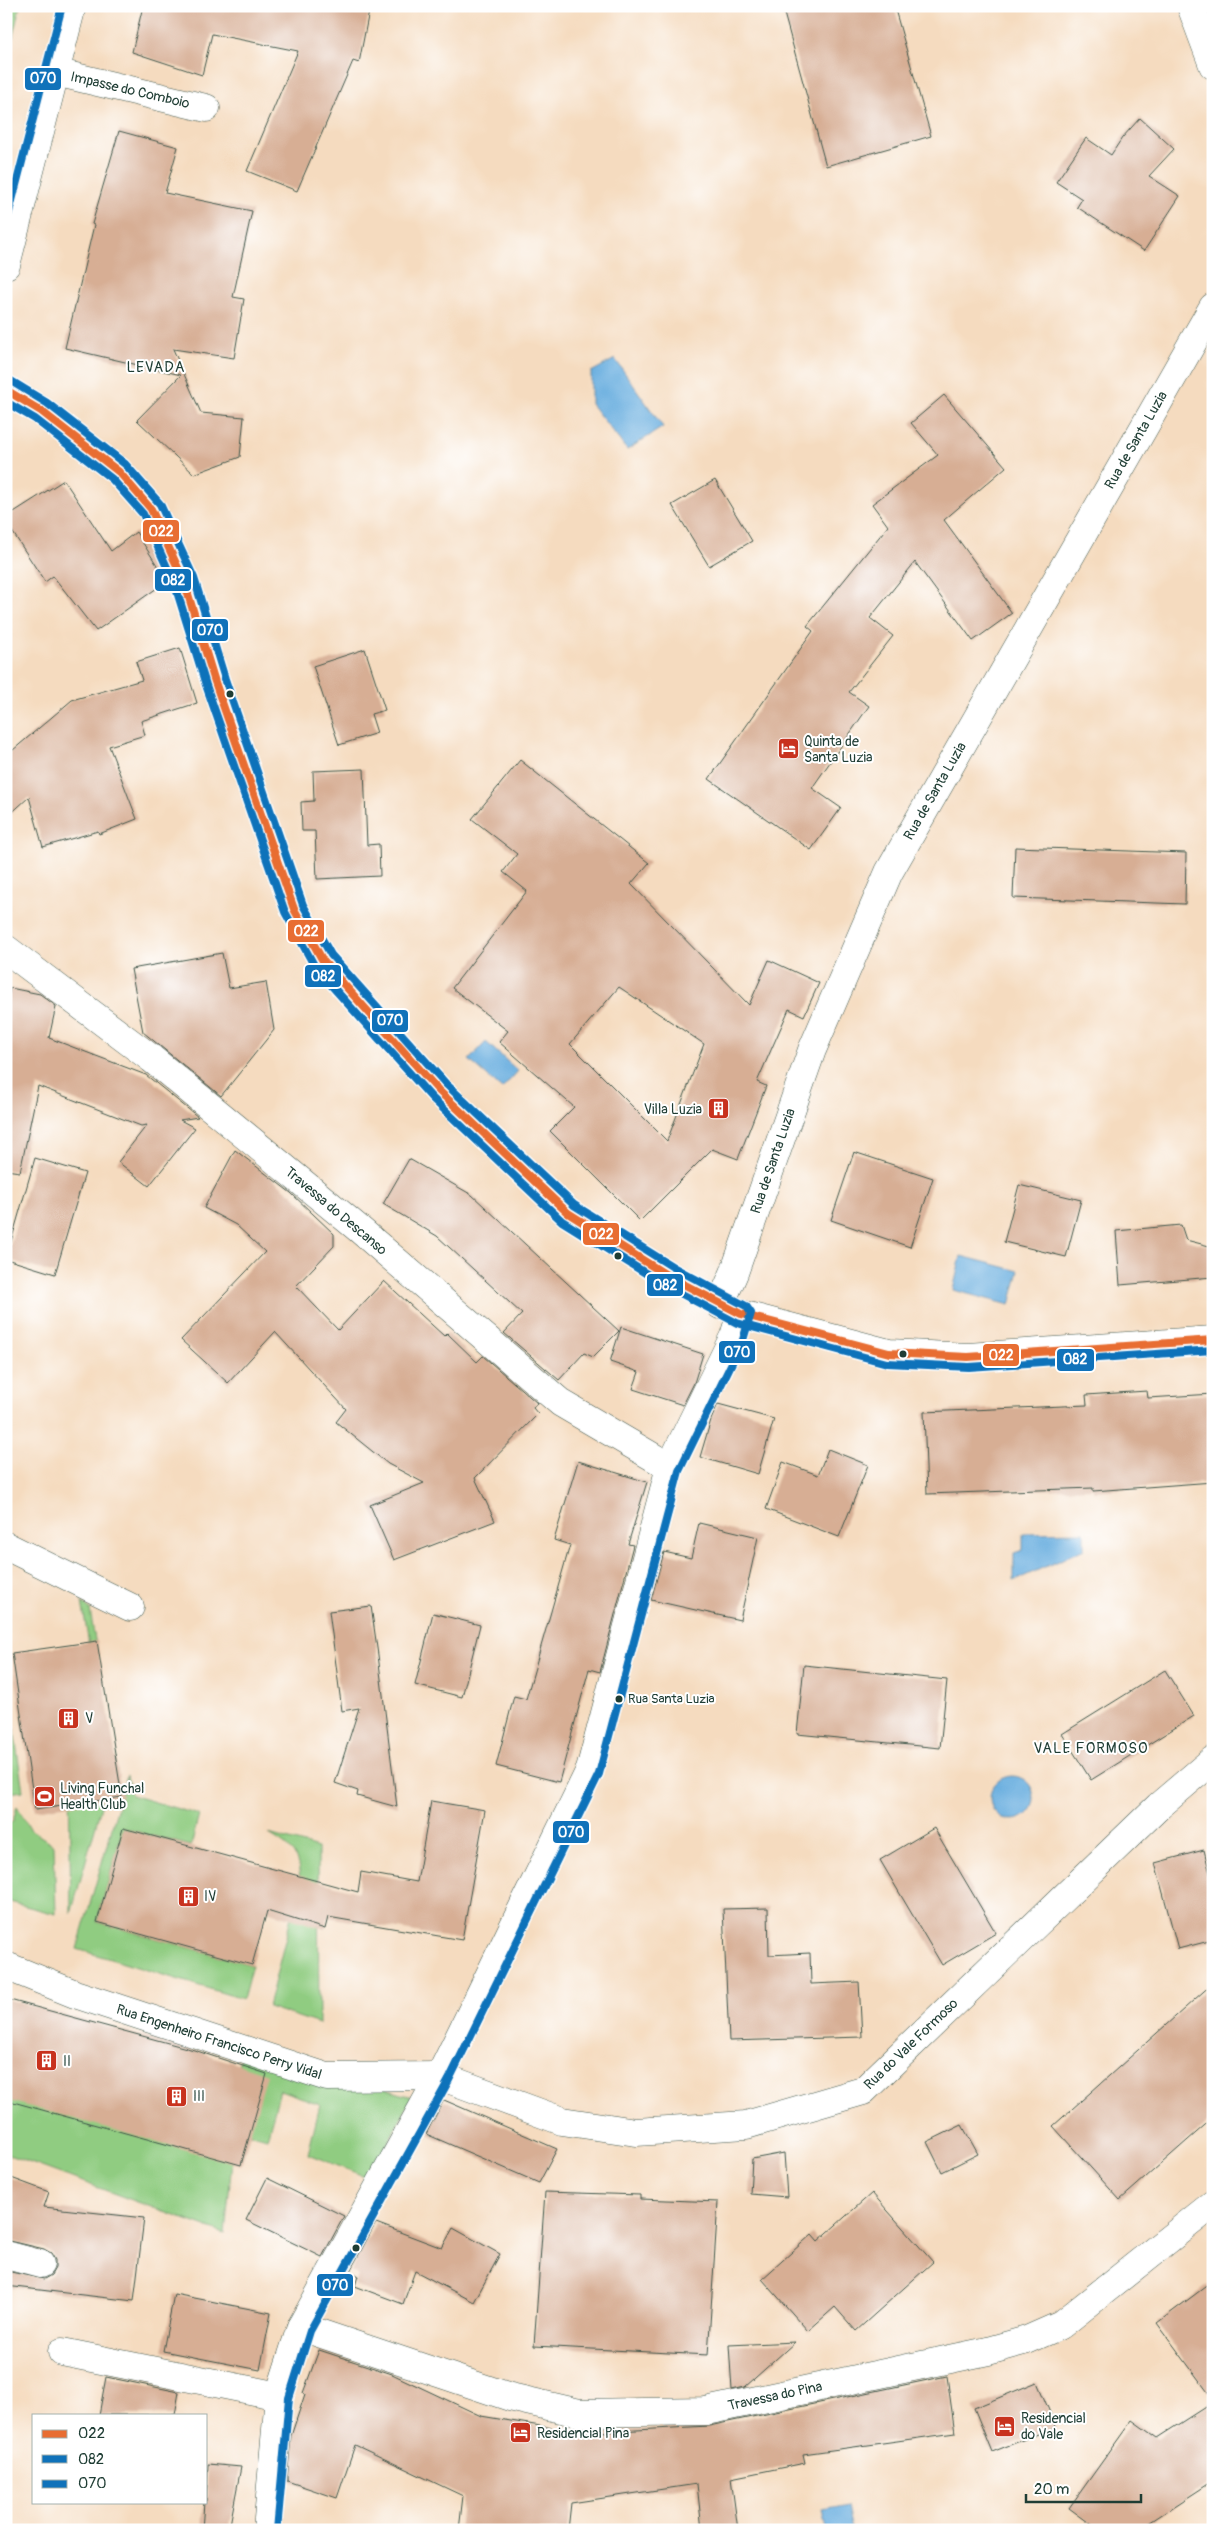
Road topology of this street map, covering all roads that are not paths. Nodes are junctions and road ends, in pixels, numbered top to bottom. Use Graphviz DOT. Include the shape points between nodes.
graph roads {
  1 [pos="72,6"];
  2 [pos="1191,6"];
  3 [pos="1213,65"];
  4 [pos="55,72"];
  5 [pos="206,108"];
  6 [pos="6,265"];
  7 [pos="1213,306"];
  8 [pos="6,390"];
  9 [pos="6,949"];
  10 [pos="731,1310"];
  11 [pos="1213,1340"];
  12 [pos="670,1466"];
  13 [pos="6,1546"];
  14 [pos="130,1607"];
  15 [pos="1213,1760"];
  16 [pos="6,1966"];
  17 [pos="440,2076"];
  18 [pos="1213,2204"];
  19 [pos="6,2254"];
  20 [pos="40,2264"];
  21 [pos="301,2327"];
  22 [pos="62,2352"];
  23 [pos="279,2396"];
  24 [pos="267,2530"];
  1 -- 4 [label="street"];
  2 -- 3 [label="street"];
  4 -- 5 [label="street, Impasse do Comboio"];
  4 -- 6 [label="street"];
  7 -- 10 [label="street, Rua de Santa Luzia" via="888,872 812,1050 734,1273"];
  8 -- 10 [label="street" via="41,411 119,472 151,510 184,581 215,682 294,909 323,961 439,1091 568,1213 668,1276"];
  9 -- 12 [label="street, Travessa do Descanso" via="152,1059 359,1229 561,1403"];
  10 -- 11 [label="street" via="888,1353 968,1357"];
  10 -- 12 [label="street, Rua de Santa Luzia" via="734,1336"];
  12 -- 17 [label="street, Rua de Santa Luzia" via="590,1770"];
  13 -- 14 [label="street"];
  15 -- 17 [label="street, Rua do Vale Formoso" via="1159,1806 863,2091 746,2125 636,2132 562,2121"];
  16 -- 17 [label="street, Rua Engenheiro Francisco Perry Vidal" via="75,1994 327,2077"];
  17 -- 21 [label="street, Rua de Santa Luzia"];
  18 -- 21 [label="street, Travessa do Pina" via="1061,2325 1027,2340 706,2411 579,2413 510,2398"];
  19 -- 20 [label="street"];
  21 -- 23 [label="street, Rua de Santa Luzia"];
  22 -- 23 [label="street"];
  23 -- 24 [label="street, Rua de Santa Luzia"];
}
